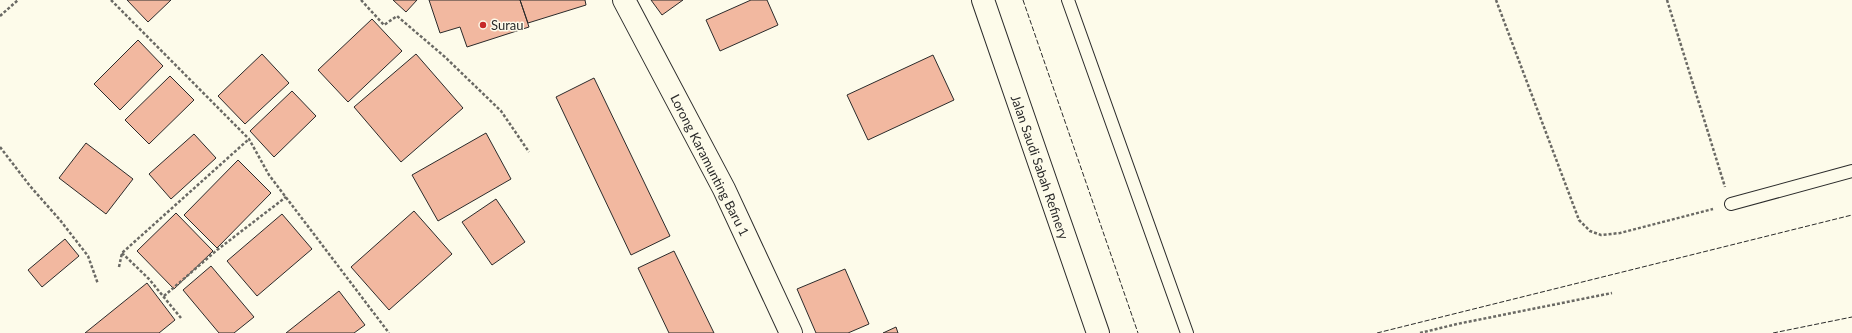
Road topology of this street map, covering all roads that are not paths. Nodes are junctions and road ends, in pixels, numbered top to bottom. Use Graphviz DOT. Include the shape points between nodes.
graph roads {
  1 [pos="624,0"];
  2 [pos="983,0"];
  3 [pos="1068,0"];
  4 [pos="1852,171"];
  5 [pos="1731,204"];
  6 [pos="791,333"];
  7 [pos="1098,333"];
  8 [pos="1187,333"];
  1 -- 6 [label="street, Lorong Karamunting Baru 1" via="724,189"];
  2 -- 7 [label="street, Jalan Saudi Sabah Refinery"];
  3 -- 8 [label="lane"];
  4 -- 5 [label="lane"];
}
